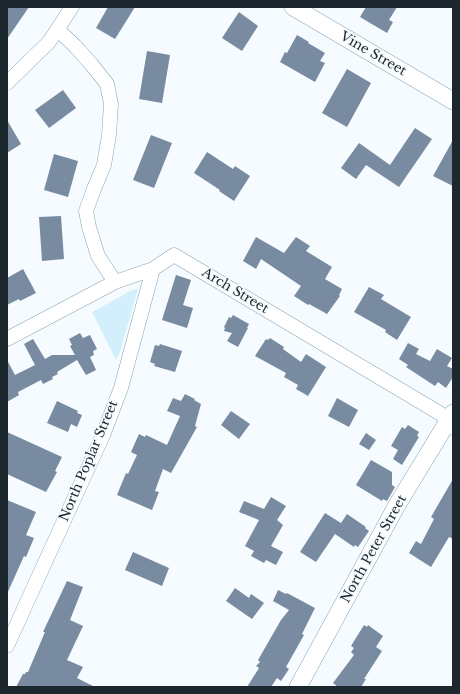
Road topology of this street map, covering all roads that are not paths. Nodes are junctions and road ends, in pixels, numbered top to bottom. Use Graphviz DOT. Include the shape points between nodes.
graph roads {
  1 [pos="72,7"];
  2 [pos="293,7"];
  3 [pos="58,30"];
  4 [pos="7,83"];
  5 [pos="453,101"];
  6 [pos="153,269"];
  7 [pos="115,282"];
  8 [pos="7,339"];
  9 [pos="451,421"];
  10 [pos="7,646"];
  11 [pos="298,687"];
  1 -- 3 [label="street"];
  2 -- 5 [label="street, Vine Street"];
  3 -- 4 [label="street"];
  3 -- 7 [label="street" via="107,84 110,97 109,135 104,165 86,211 98,256"];
  6 -- 7 [label="street, Arch Street"];
  6 -- 9 [label="street, Arch Street" via="174,254"];
  6 -- 10 [label="street, North Poplar Street" via="121,388"];
  7 -- 8 [label="street, Arch Street"];
  9 -- 11 [label="street, North Peter Street" via="397,505"];
}
